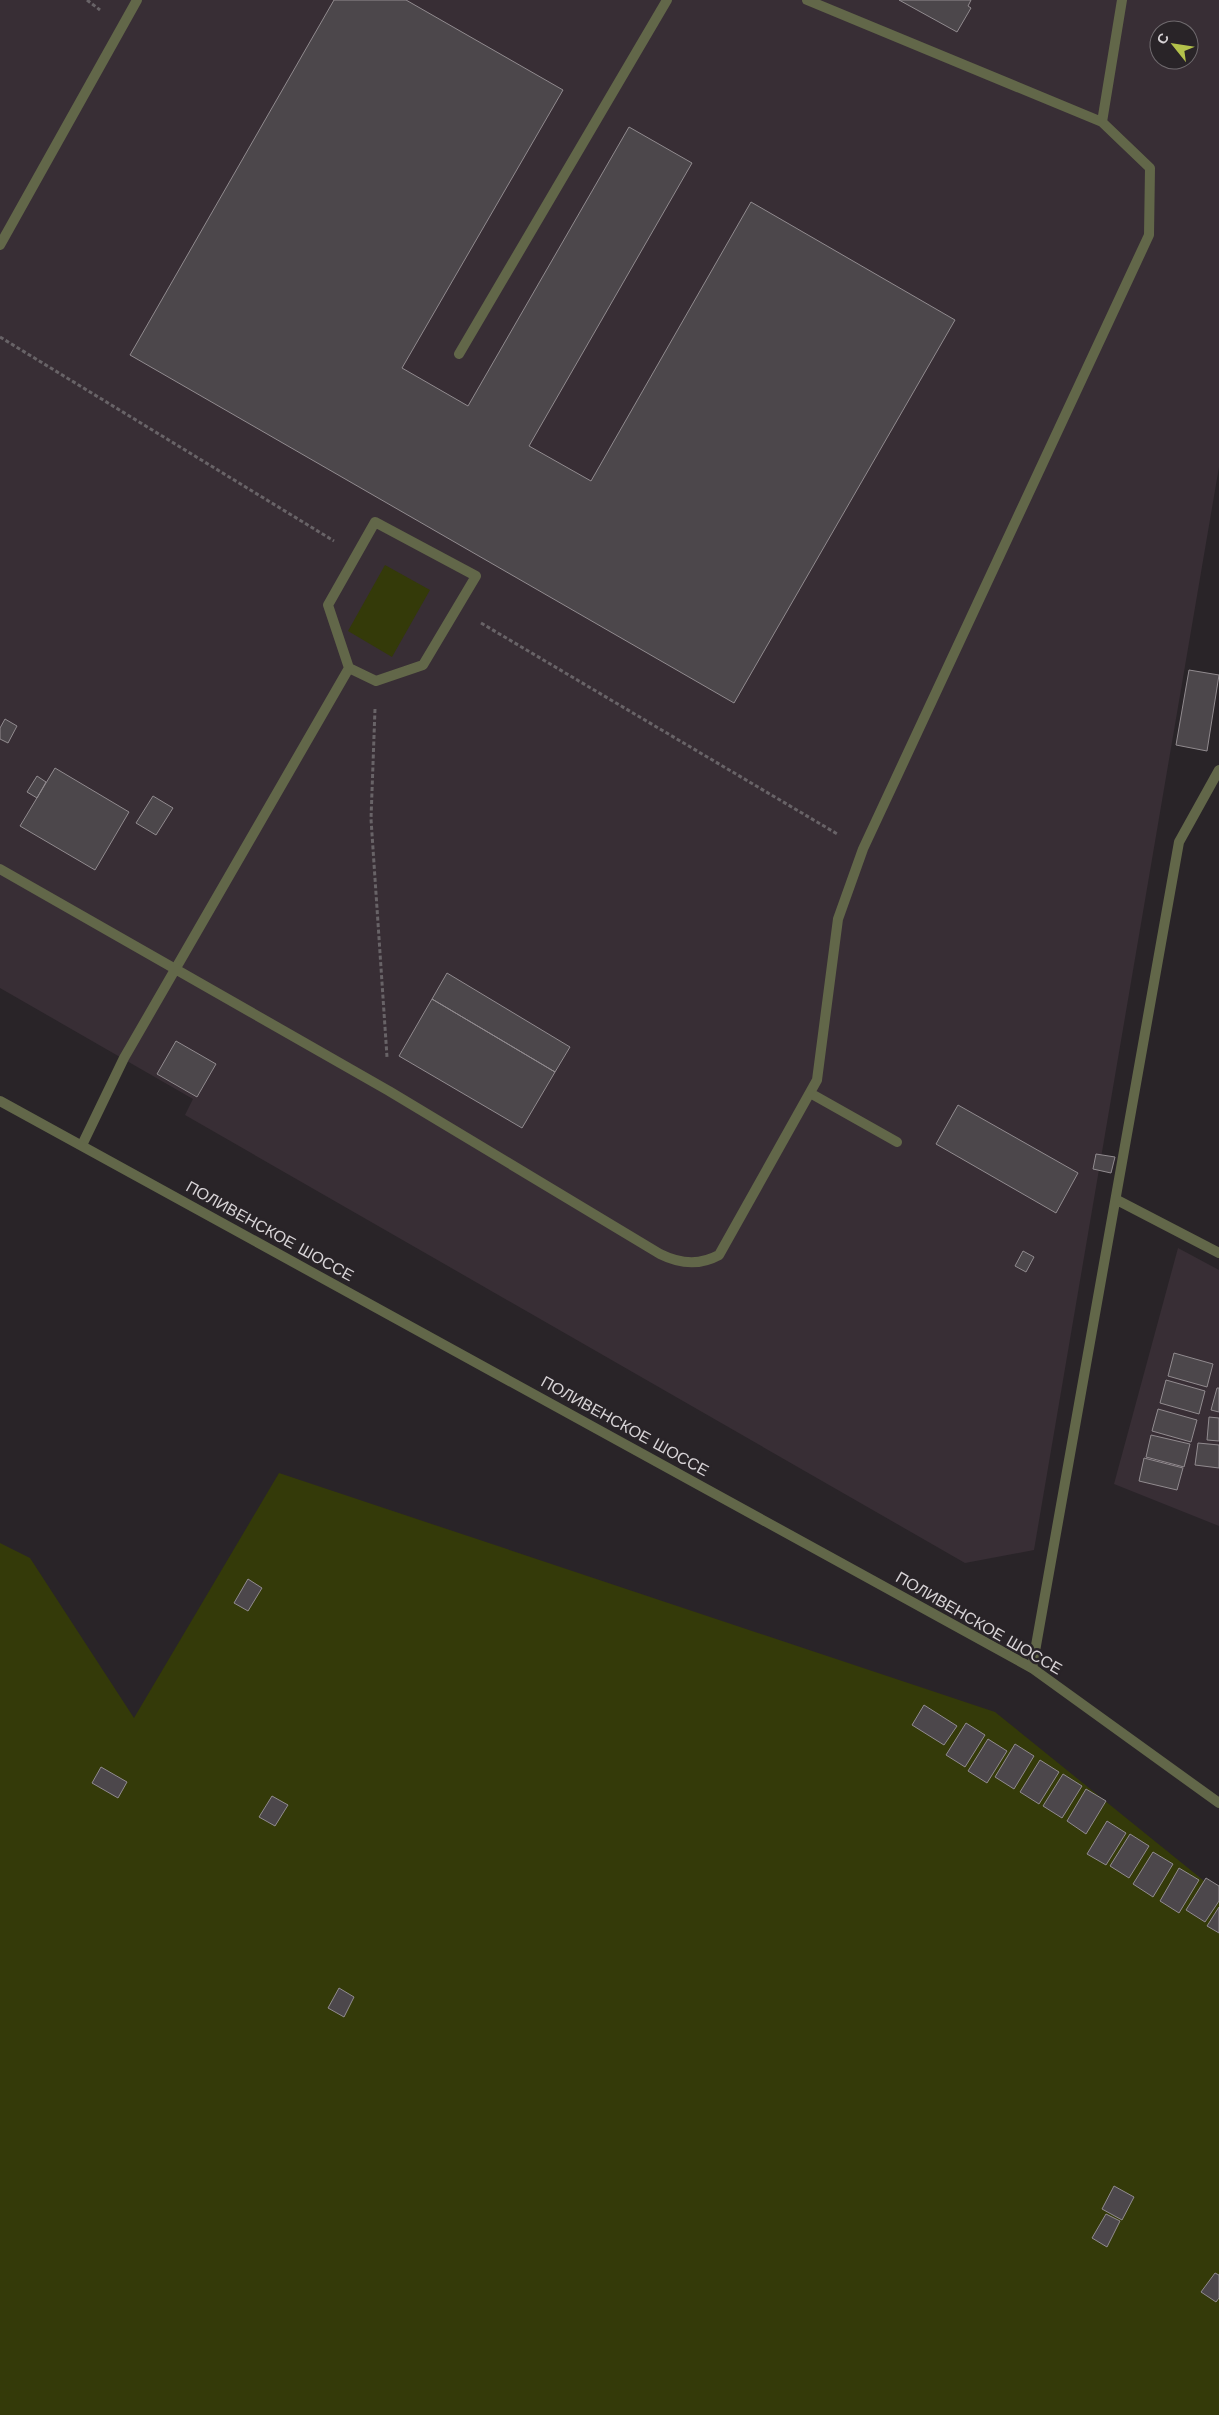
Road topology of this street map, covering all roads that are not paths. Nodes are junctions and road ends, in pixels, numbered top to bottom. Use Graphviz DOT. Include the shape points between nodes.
graph roads {
  1 [pos="137,0"];
  2 [pos="666,0"];
  3 [pos="807,0"];
  4 [pos="1122,0"];
  5 [pos="1102,122"];
  6 [pos="0,245"];
  7 [pos="459,354"];
  8 [pos="348,668"];
  9 [pos="1219,770"];
  10 [pos="0,869"];
  11 [pos="176,968"];
  12 [pos="810,1093"];
  13 [pos="0,1101"];
  14 [pos="897,1142"];
  15 [pos="82,1144"];
  16 [pos="1117,1200"];
  17 [pos="1219,1253"];
  18 [pos="1032,1668"];
  19 [pos="1219,1803"];
  1 -- 6 [label="street"];
  2 -- 7 [label="street"];
  3 -- 5 [label="street"];
  4 -- 5 [label="street"];
  5 -- 12 [label="street" via="1150,168 1149,236 863,849 838,919 817,1080"];
  8 -- 8 [label="street" via="328,605 375,522 476,576 423,665 376,681"];
  8 -- 11 [label="street"];
  9 -- 16 [label="street" via="1179,842"];
  10 -- 11 [label="street"];
  11 -- 12 [label="street" via="675,1261 709,1261 719,1255"];
  11 -- 15 [label="street" via="124,1058"];
  12 -- 14 [label="street"];
  13 -- 15 [label="street, ПОЛИВЕНСКОЕ ШОССЕ"];
  15 -- 18 [label="street, ПОЛИВЕНСКОЕ ШОССЕ"];
  16 -- 17 [label="street"];
  16 -- 18 [label="street"];
  18 -- 19 [label="street, ПОЛИВЕНСКОЕ ШОССЕ"];
}
